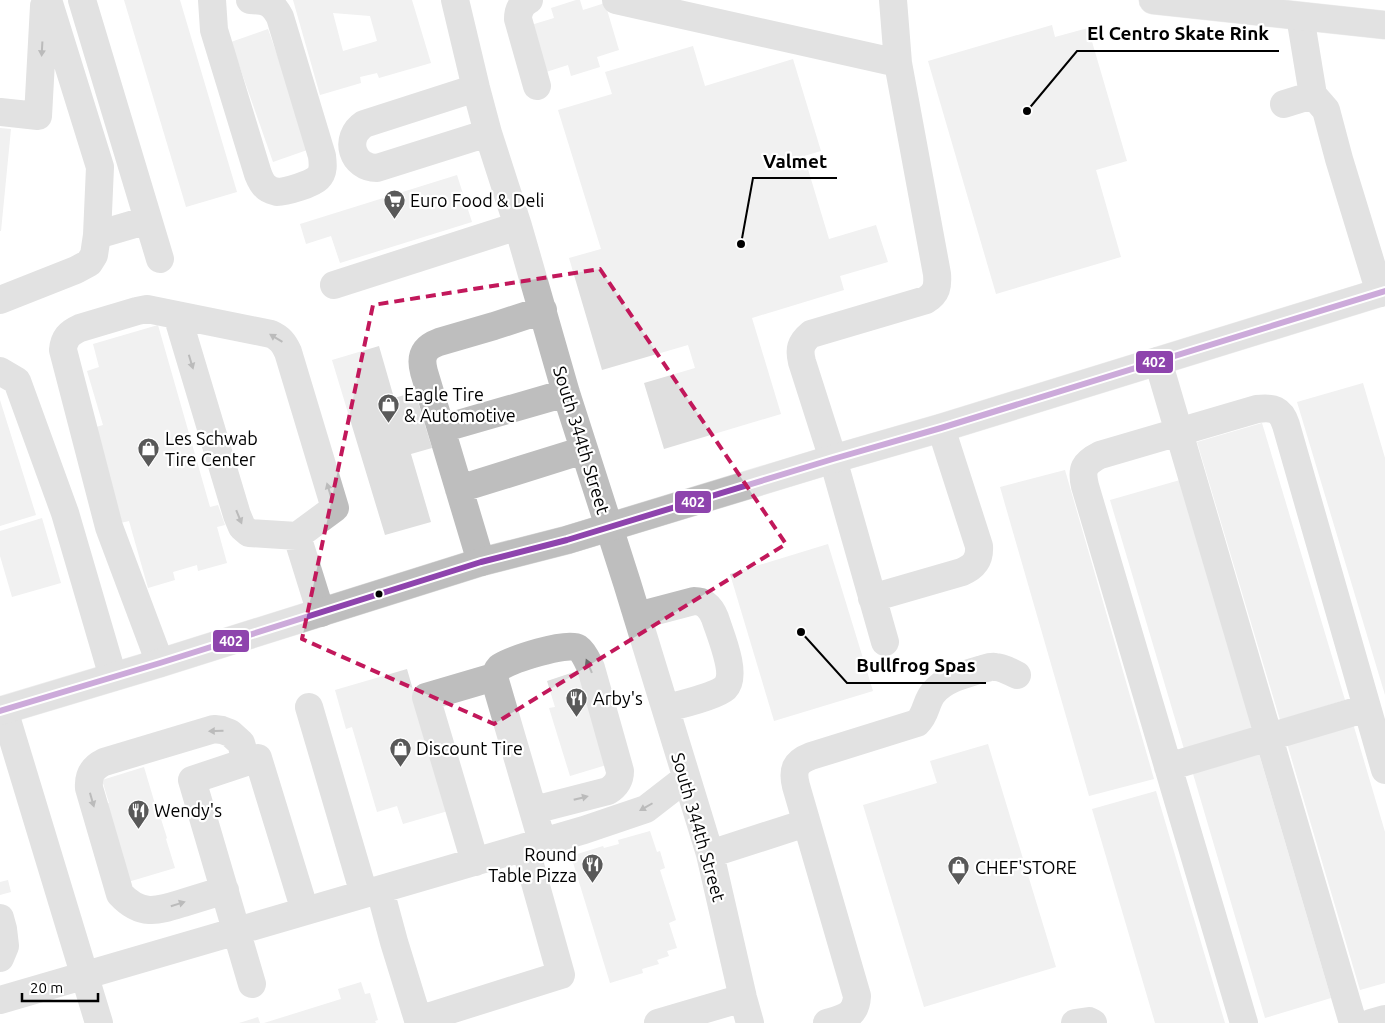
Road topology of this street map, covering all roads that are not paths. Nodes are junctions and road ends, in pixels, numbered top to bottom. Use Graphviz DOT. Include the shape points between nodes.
graph roads {
  1 [pos="46,0"];
  2 [pos="82,0"];
  3 [pos="212,0"];
  4 [pos="250,0"];
  5 [pos="455,0"];
  6 [pos="529,0"];
  7 [pos="616,0"];
  8 [pos="893,0"];
  9 [pos="1153,0"];
  10 [pos="1300,16"];
  11 [pos="1385,25"];
  12 [pos="898,63"];
  13 [pos="537,86"];
  14 [pos="476,88"];
  15 [pos="1313,94"];
  16 [pos="1284,104"];
  17 [pos="0,112"];
  18 [pos="488,133"];
  19 [pos="148,220"];
  20 [pos="518,226"];
  21 [pos="97,235"];
  22 [pos="160,259"];
  23 [pos="334,285"];
  24 [pos="1383,292"];
  25 [pos="0,300"];
  26 [pos="543,310"];
  27 [pos="177,315"];
  28 [pos="1158,361"];
  29 [pos="0,371"];
  30 [pos="566,393"];
  31 [pos="941,428"];
  32 [pos="441,429"];
  33 [pos="1179,432"];
  34 [pos="584,450"];
  35 [pos="833,459"];
  36 [pos="459,489"];
  37 [pos="609,527"];
  38 [pos="297,536"];
  39 [pos="481,562"];
  40 [pos="872,598"];
  41 [pos="320,613"];
  42 [pos="637,616"];
  43 [pos="885,642"];
  44 [pos="160,663"];
  45 [pos="1017,675"];
  46 [pos="113,676"];
  47 [pos="494,676"];
  48 [pos="308,707"];
  49 [pos="666,708"];
  50 [pos="1367,708"];
  51 [pos="2,711"];
  52 [pos="1269,737"];
  53 [pos="246,761"];
  54 [pos="1168,767"];
  55 [pos="1385,770"];
  56 [pos="686,778"];
  57 [pos="534,810"];
  58 [pos="806,823"];
  59 [pos="534,844"];
  60 [pos="710,854"];
  61 [pos="475,862"];
  62 [pos="225,890"];
  63 [pos="372,892"];
  64 [pos="305,911"];
  65 [pos="0,918"];
  66 [pos="237,931"];
  67 [pos="0,958"];
  68 [pos="84,975"];
  69 [pos="252,984"];
  70 [pos="0,1000"];
  71 [pos="747,1010"];
  72 [pos="1385,1019"];
  73 [pos="419,1022"];
  74 [pos="99,1023"];
  75 [pos="658,1023"];
  76 [pos="827,1023"];
  77 [pos="1075,1023"];
  78 [pos="1093,1023"];
  79 [pos="1244,1023"];
  80 [pos="1353,1023"];
  81 [pos="1371,1023"];
  1 -- 17 [label="main road, one-way" via="38,116"];
  1 -- 21 [label="main road" via="100,167"];
  2 -- 19 [label="main road"];
  3 -- 4 [label="main road" via="214,30 258,174 262,183 278,192 312,182 324,165 280,17 268,3"];
  5 -- 14 [label="main road, South 344th Street"];
  6 -- 13 [label="main road" via="522,5 518,19"];
  7 -- 12 [label="main road"];
  8 -- 12 [label="main road"];
  9 -- 10 [label="main road"];
  10 -- 11 [label="main road"];
  10 -- 15 [label="main road"];
  12 -- 35 [label="main road" via="937,288 926,300 816,332 802,343 802,362"];
  14 -- 18 [label="main road, South 344th Street"];
  14 -- 18 [label="main road" via="364,124 354,133 353,148 360,163 377,168"];
  15 -- 16 [label="main road"];
  15 -- 24 [label="main road" via="1326,110"];
  18 -- 20 [label="main road, South 344th Street"];
  19 -- 21 [label="main road"];
  19 -- 22 [label="main road"];
  20 -- 23 [label="main road"];
  20 -- 26 [label="main road, South 344th Street"];
  21 -- 25 [label="main road" via="94,255 89,263"];
  24 -- 28 [label="main road"];
  26 -- 30 [label="main road, South 344th Street"];
  26 -- 32 [label="main road" via="433,344 427,349 422,364"];
  27 -- 38 [label="main road, one-way" via="242,527 249,533"];
  38 -- 27 [label="main road, one-way" via="335,508 284,343 271,334"];
  27 -- 44 [label="main road" via="137,311 80,328 68,335 63,350 109,527"];
  28 -- 31 [label="main road"];
  28 -- 33 [label="main road"];
  29 -- 46 [label="main road" via="17,381 65,514"];
  30 -- 32 [label="main road"];
  30 -- 34 [label="main road, South 344th Street"];
  31 -- 35 [label="main road"];
  31 -- 40 [label="main road" via="979,546 977,561 962,572"];
  32 -- 36 [label="main road"];
  33 -- 50 [label="main road" via="1257,409 1271,408 1284,419"];
  33 -- 52 [label="main road"];
  33 -- 54 [label="main road" via="1100,455 1088,463 1083,473"];
  34 -- 36 [label="main road"];
  34 -- 37 [label="main road, South 344th Street"];
  35 -- 37 [label="main road"];
  35 -- 40 [label="main road"];
  36 -- 39 [label="main road"];
  37 -- 39 [label="main road"];
  37 -- 42 [label="main road, South 344th Street"];
  38 -- 41 [label="main road"];
  39 -- 41 [label="main road"];
  40 -- 43 [label="main road"];
  41 -- 44 [label="main road"];
  42 -- 49 [label="main road, South 344th Street"];
  42 -- 49 [label="main road" via="694,601 708,606 715,618 729,665 727,686"];
  44 -- 46 [label="main road"];
  45 -- 58 [label="main road" via="994,666 958,676 933,693 917,723 805,758 796,767 794,778"];
  46 -- 51 [label="main road"];
  47 -- 57 [label="main road"];
  57 -- 47 [label="main road, one-way" via="608,791 620,779 591,668 578,648 565,646 506,664 498,668"];
  47 -- 61 [label="main road" via="426,697"];
  48 -- 63 [label="main road"];
  49 -- 56 [label="main road, South 344th Street"];
  50 -- 52 [label="main road"];
  50 -- 55 [label="main road"];
  51 -- 68 [label="main road"];
  52 -- 54 [label="main road"];
  52 -- 80 [label="main road"];
  53 -- 62 [label="main road" via="192,780"];
  53 -- 62 [label="main road, one-way" via="241,743 230,733 214,729 104,762 96,766 88,780 120,894 126,901 145,909 159,910"];
  53 -- 64 [label="main road" via="258,758"];
  54 -- 79 [label="main road"];
  56 -- 59 [label="main road, one-way" via="646,809"];
  56 -- 60 [label="main road, South 344th Street"];
  57 -- 59 [label="main road"];
  58 -- 60 [label="main road"];
  58 -- 76 [label="main road" via="857,996 857,1004 851,1014"];
  59 -- 61 [label="main road"];
  59 -- 73 [label="main road" via="561,975"];
  60 -- 71 [label="main road, South 344th Street"];
  61 -- 63 [label="main road"];
  62 -- 66 [label="main road"];
  63 -- 64 [label="main road"];
  63 -- 73 [label="main road" via="394,942"];
  64 -- 66 [label="main road"];
  65 -- 67 [label="main road" via="5,946"];
  66 -- 68 [label="main road"];
  66 -- 69 [label="main road"];
  68 -- 70 [label="main road"];
  68 -- 74 [label="main road"];
  71 -- 75 [label="main road"];
  72 -- 81 [label="main road"];
  77 -- 78 [label="main road"];
}
